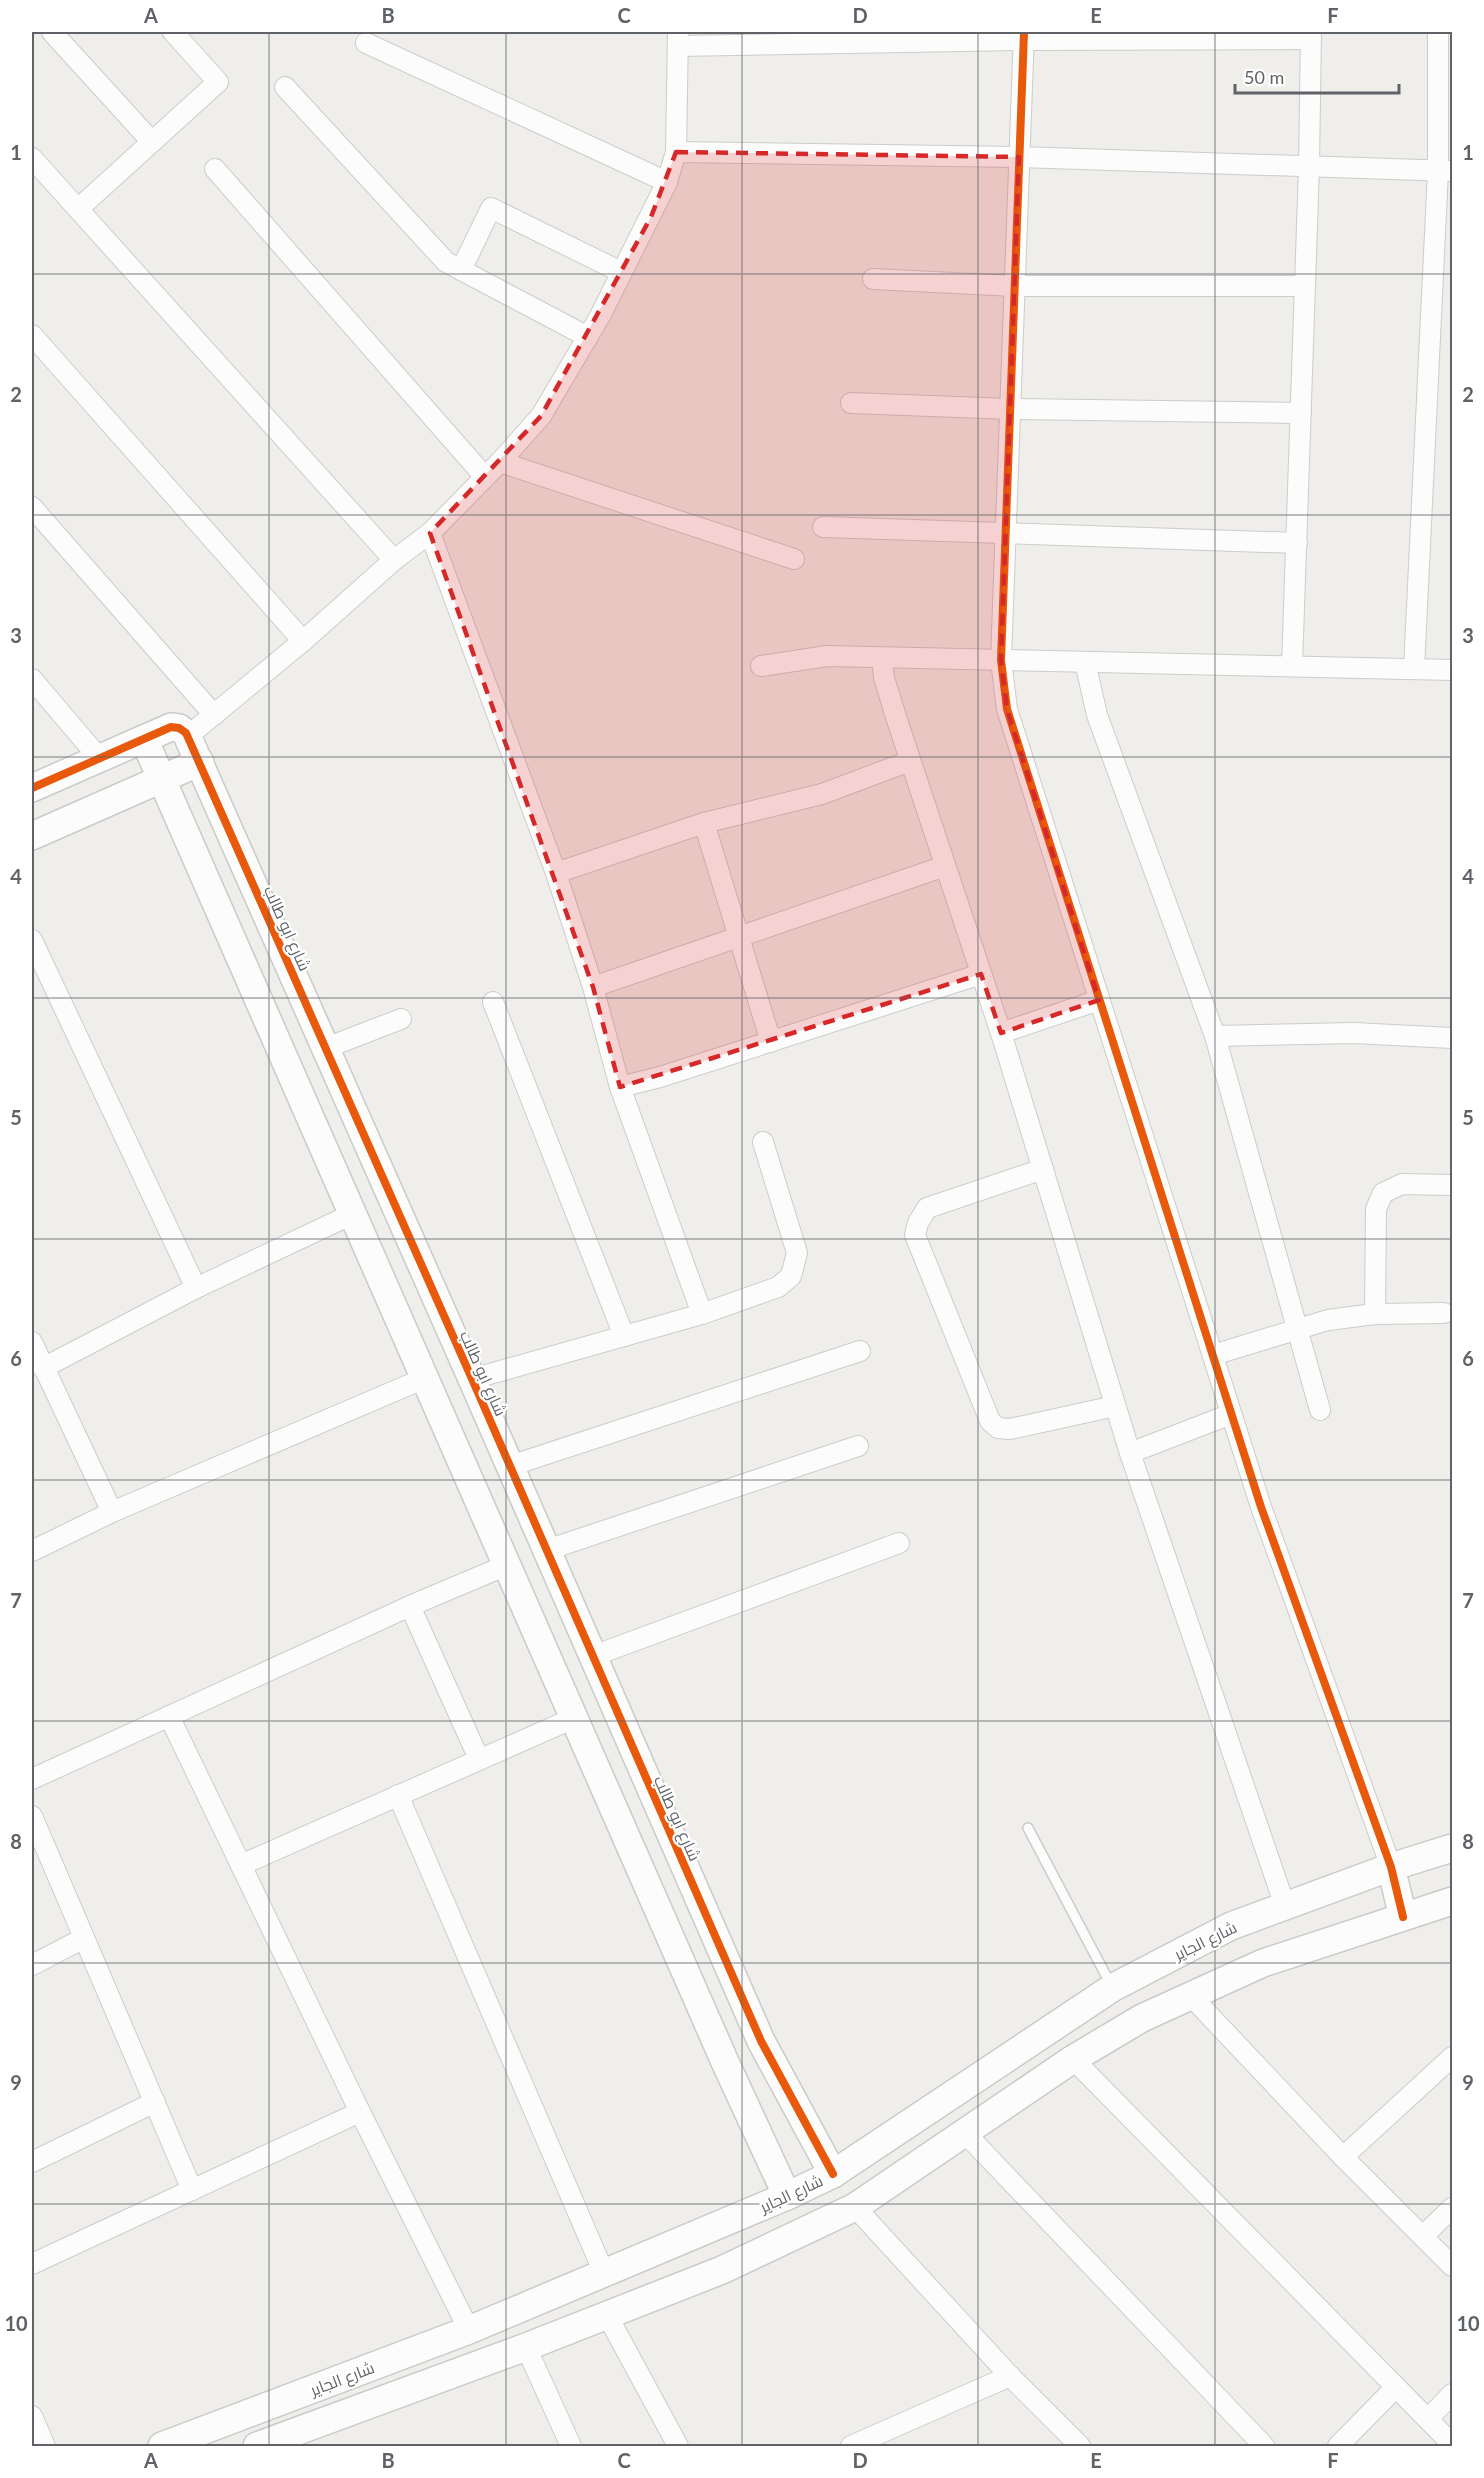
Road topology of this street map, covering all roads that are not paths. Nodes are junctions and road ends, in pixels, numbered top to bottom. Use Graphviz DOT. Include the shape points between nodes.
graph roads {
  1 [pos="52,32"];
  2 [pos="173,32"];
  3 [pos="1438,32"];
  4 [pos="1311,35"];
  5 [pos="1024,36"];
  6 [pos="678,39"];
  7 [pos="366,43"];
  8 [pos="285,87"];
  9 [pos="152,142"];
  10 [pos="676,152"];
  11 [pos="1019,157"];
  12 [pos="32,158"];
  13 [pos="1309,167"];
  14 [pos="215,169"];
  15 [pos="1445,171"];
  16 [pos="668,182"];
  17 [pos="78,209"];
  18 [pos="461,270"];
  19 [pos="621,272"];
  20 [pos="873,279"];
  21 [pos="1014,286"];
  22 [pos="1305,286"];
  23 [pos="32,335"];
  24 [pos="588,337"];
  25 [pos="851,403"];
  26 [pos="1010,409"];
  27 [pos="1301,413"];
  28 [pos="500,462"];
  29 [pos="485,477"];
  30 [pos="32,507"];
  31 [pos="823,527"];
  32 [pos="430,533"];
  33 [pos="1005,534"];
  34 [pos="1296,543"];
  35 [pos="794,559"];
  36 [pos="394,560"];
  37 [pos="303,641"];
  38 [pos="882,658"];
  39 [pos="1001,660"];
  40 [pos="1085,662"];
  41 [pos="761,666"];
  42 [pos="1292,666"];
  43 [pos="1414,669"];
  44 [pos="1452,670"];
  45 [pos="32,680"];
  46 [pos="214,715"];
  47 [pos="188,736"];
  48 [pos="144,739"];
  49 [pos="100,759"];
  50 [pos="910,761"];
  51 [pos="200,762"];
  52 [pos="162,777"];
  53 [pos="32,788"];
  54 [pos="704,823"];
  55 [pos="32,836"];
  56 [pos="945,866"];
  57 [pos="556,873"];
  58 [pos="740,936"];
  59 [pos="32,940"];
  60 [pos="289,963"];
  61 [pos="981,975"];
  62 [pos="250,981"];
  63 [pos="593,987"];
  64 [pos="1099,1000"];
  65 [pos="493,1002"];
  66 [pos="401,1019"];
  67 [pos="1001,1033"];
  68 [pos="1215,1036"];
  69 [pos="1452,1038"];
  70 [pos="771,1042"];
  71 [pos="326,1048"];
  72 [pos="620,1088"];
  73 [pos="764,1142"];
  74 [pos="1042,1169"];
  75 [pos="1452,1185"];
  76 [pos="346,1217"];
  77 [pos="196,1288"];
  78 [pos="1444,1312"];
  79 [pos="702,1314"];
  80 [pos="1375,1314"];
  81 [pos="1299,1329"];
  82 [pos="624,1336"];
  83 [pos="32,1342"];
  84 [pos="860,1351"];
  85 [pos="1213,1355"];
  86 [pos="43,1368"];
  87 [pos="425,1378"];
  88 [pos="472,1378"];
  89 [pos="1115,1406"];
  90 [pos="1320,1410"];
  91 [pos="1231,1414"];
  92 [pos="858,1446"];
  93 [pos="1130,1453"];
  94 [pos="510,1466"];
  95 [pos="112,1512"];
  96 [pos="899,1543"];
  97 [pos="546,1550"];
  98 [pos="32,1551"];
  99 [pos="507,1565"];
  100 [pos="410,1606"];
  101 [pos="593,1656"];
  102 [pos="170,1716"];
  103 [pos="574,1718"];
  104 [pos="479,1759"];
  105 [pos="32,1779"];
  106 [pos="398,1795"];
  107 [pos="32,1816"];
  108 [pos="1028,1828"];
  109 [pos="1452,1848"];
  110 [pos="241,1865"];
  111 [pos="1391,1867"];
  112 [pos="1452,1901"];
  113 [pos="1285,1906"];
  114 [pos="1403,1917"];
  115 [pos="84,1938"];
  116 [pos="32,1965"];
  117 [pos="1112,1988"];
  118 [pos="1191,1996"];
  119 [pos="761,2041"];
  120 [pos="1452,2057"];
  121 [pos="1073,2059"];
  122 [pos="725,2062"];
  123 [pos="154,2102"];
  124 [pos="360,2112"];
  125 [pos="965,2133"];
  126 [pos="1343,2157"];
  127 [pos="32,2162"];
  128 [pos="833,2174"];
  129 [pos="192,2190"];
  130 [pos="788,2196"];
  131 [pos="855,2207"];
  132 [pos="1452,2208"];
  133 [pos="1423,2236"];
  134 [pos="32,2264"];
  135 [pos="1452,2266"];
  136 [pos="604,2273"];
  137 [pos="607,2315"];
  138 [pos="469,2330"];
  139 [pos="526,2348"];
  140 [pos="1010,2376"];
  141 [pos="1395,2388"];
  142 [pos="1452,2394"];
  143 [pos="32,2416"];
  144 [pos="1428,2420"];
  145 [pos="1452,2444"];
  146 [pos="45,2446"];
  147 [pos="162,2446"];
  148 [pos="257,2446"];
  149 [pos="571,2446"];
  150 [pos="678,2446"];
  151 [pos="851,2446"];
  152 [pos="1080,2446"];
  153 [pos="1264,2446"];
  154 [pos="1338,2446"];
  1 -- 9 [label="street"];
  2 -- 9 [label="street" via="218,82"];
  3 -- 15 [label="street"];
  4 -- 5 [label="street"];
  4 -- 13 [label="street"];
  5 -- 6 [label="street"];
  5 -- 11 [label="street"];
  6 -- 10 [label="street"];
  7 -- 16 [label="street"];
  8 -- 18 [label="street" via="446,262"];
  9 -- 17 [label="street"];
  10 -- 11 [label="street"];
  10 -- 16 [label="street"];
  11 -- 13 [label="street"];
  11 -- 21 [label="street"];
  12 -- 17 [label="street"];
  13 -- 15 [label="street"];
  13 -- 22 [label="street"];
  14 -- 29 [label="street"];
  15 -- 43 [label="street"];
  16 -- 19 [label="street"];
  17 -- 36 [label="street"];
  18 -- 19 [label="street" via="491,208"];
  18 -- 24 [label="street"];
  19 -- 24 [label="street"];
  20 -- 21 [label="street"];
  21 -- 22 [label="street"];
  21 -- 26 [label="street"];
  22 -- 27 [label="street"];
  23 -- 37 [label="street"];
  24 -- 28 [label="street" via="541,416"];
  25 -- 26 [label="street"];
  26 -- 27 [label="street"];
  26 -- 33 [label="street"];
  27 -- 34 [label="street"];
  28 -- 29 [label="street"];
  28 -- 35 [label="street"];
  29 -- 32 [label="street"];
  30 -- 46 [label="street"];
  31 -- 33 [label="street"];
  32 -- 36 [label="street"];
  32 -- 57 [label="street"];
  33 -- 34 [label="street"];
  33 -- 39 [label="street"];
  34 -- 42 [label="street"];
  36 -- 37 [label="street"];
  37 -- 46 [label="street"];
  38 -- 39 [label="street"];
  38 -- 41 [label="street" via="827,656"];
  38 -- 50 [label="street" via="884,678"];
  39 -- 40 [label="street"];
  39 -- 64 [label="street" via="1007,709"];
  40 -- 42 [label="street"];
  40 -- 68 [label="street" via="1097,715"];
  42 -- 43 [label="street"];
  43 -- 44 [label="street"];
  45 -- 49 [label="street"];
  46 -- 47 [label="street"];
  47 -- 48 [label="street" via="175,727"];
  47 -- 51 [label="street, شارع ابو طالب"];
  48 -- 49 [label="street"];
  48 -- 52 [label="street"];
  49 -- 53 [label="street"];
  50 -- 54 [label="street" via="822,794"];
  50 -- 56 [label="street"];
  51 -- 52 [label="street"];
  51 -- 60 [label="street, شارع ابو طالب"];
  52 -- 55 [label="street"];
  52 -- 62 [label="street"];
  54 -- 57 [label="street"];
  54 -- 58 [label="street"];
  56 -- 58 [label="street"];
  56 -- 61 [label="street"];
  57 -- 63 [label="street"];
  58 -- 63 [label="street"];
  58 -- 70 [label="street"];
  59 -- 77 [label="street"];
  60 -- 62 [label="street"];
  60 -- 71 [label="street, شارع ابو طالب"];
  61 -- 67 [label="street"];
  61 -- 70 [label="street"];
  62 -- 87 [label="street"];
  63 -- 72 [label="street"];
  64 -- 67 [label="street"];
  64 -- 85 [label="street"];
  65 -- 82 [label="street"];
  66 -- 71 [label="street"];
  67 -- 74 [label="street"];
  68 -- 69 [label="street" via="1354,1033"];
  68 -- 81 [label="street"];
  70 -- 72 [label="street"];
  71 -- 88 [label="street, شارع ابو طالب"];
  72 -- 79 [label="street"];
  73 -- 79 [label="street" via="797,1254 791,1276 778,1287"];
  74 -- 89 [label="street"];
  74 -- 89 [label="street" via="927,1208 915,1235 990,1421 998,1428 1010,1430"];
  75 -- 80 [label="street" via="1402,1184 1383,1193 1376,1209"];
  76 -- 77 [label="street"];
  77 -- 86 [label="street"];
  78 -- 80 [label="street"];
  79 -- 82 [label="street"];
  80 -- 81 [label="street" via="1328,1320"];
  81 -- 85 [label="street"];
  81 -- 90 [label="street"];
  82 -- 88 [label="street"];
  83 -- 86 [label="street"];
  84 -- 94 [label="street"];
  85 -- 91 [label="street"];
  86 -- 95 [label="street"];
  87 -- 95 [label="street"];
  87 -- 99 [label="street"];
  88 -- 94 [label="street, شارع ابو طالب"];
  89 -- 93 [label="street"];
  91 -- 93 [label="street"];
  91 -- 111 [label="street"];
  92 -- 97 [label="street"];
  93 -- 113 [label="street"];
  94 -- 97 [label="street, شارع ابو طالب"];
  95 -- 98 [label="street"];
  96 -- 101 [label="street"];
  97 -- 101 [label="street, شارع ابو طالب"];
  99 -- 100 [label="street"];
  99 -- 103 [label="street"];
  100 -- 102 [label="street"];
  100 -- 104 [label="street"];
  101 -- 119 [label="street, شارع ابو طالب"];
  102 -- 105 [label="street"];
  102 -- 110 [label="street"];
  103 -- 104 [label="street"];
  103 -- 122 [label="street"];
  104 -- 106 [label="street"];
  106 -- 110 [label="street"];
  106 -- 136 [label="street"];
  107 -- 115 [label="street"];
  108 -- 117 [label="lane"];
  109 -- 111 [label="street, شارع الجاير"];
  110 -- 124 [label="street"];
  111 -- 113 [label="street, شارع الجاير"];
  111 -- 114 [label="street"];
  112 -- 114 [label="street"];
  113 -- 117 [label="street, شارع الجاير" via="1231,1926"];
  114 -- 118 [label="street" via="1263,1963"];
  115 -- 116 [label="street"];
  115 -- 123 [label="street"];
  117 -- 128 [label="street, شارع الجاير"];
  118 -- 121 [label="street" via="1142,2018"];
  118 -- 126 [label="street"];
  119 -- 122 [label="street"];
  119 -- 128 [label="street, شارع ابو طالب"];
  120 -- 126 [label="street"];
  121 -- 125 [label="street"];
  121 -- 141 [label="street"];
  122 -- 130 [label="street"];
  123 -- 127 [label="street"];
  123 -- 129 [label="street"];
  124 -- 129 [label="street"];
  124 -- 138 [label="street"];
  125 -- 131 [label="street"];
  125 -- 153 [label="street"];
  126 -- 133 [label="street"];
  128 -- 130 [label="street, شارع الجاير"];
  129 -- 134 [label="street"];
  130 -- 136 [label="street, شارع الجاير"];
  131 -- 137 [label="street" via="722,2270"];
  131 -- 140 [label="street"];
  132 -- 133 [label="street"];
  133 -- 135 [label="street"];
  136 -- 138 [label="street, شارع الجاير"];
  137 -- 139 [label="street"];
  137 -- 150 [label="street"];
  138 -- 147 [label="street, شارع الجاير"];
  139 -- 148 [label="street"];
  139 -- 149 [label="street"];
  140 -- 151 [label="street"];
  140 -- 152 [label="street"];
  141 -- 144 [label="street"];
  141 -- 154 [label="street"];
  142 -- 144 [label="street"];
  143 -- 146 [label="street"];
  144 -- 145 [label="street"];
}
